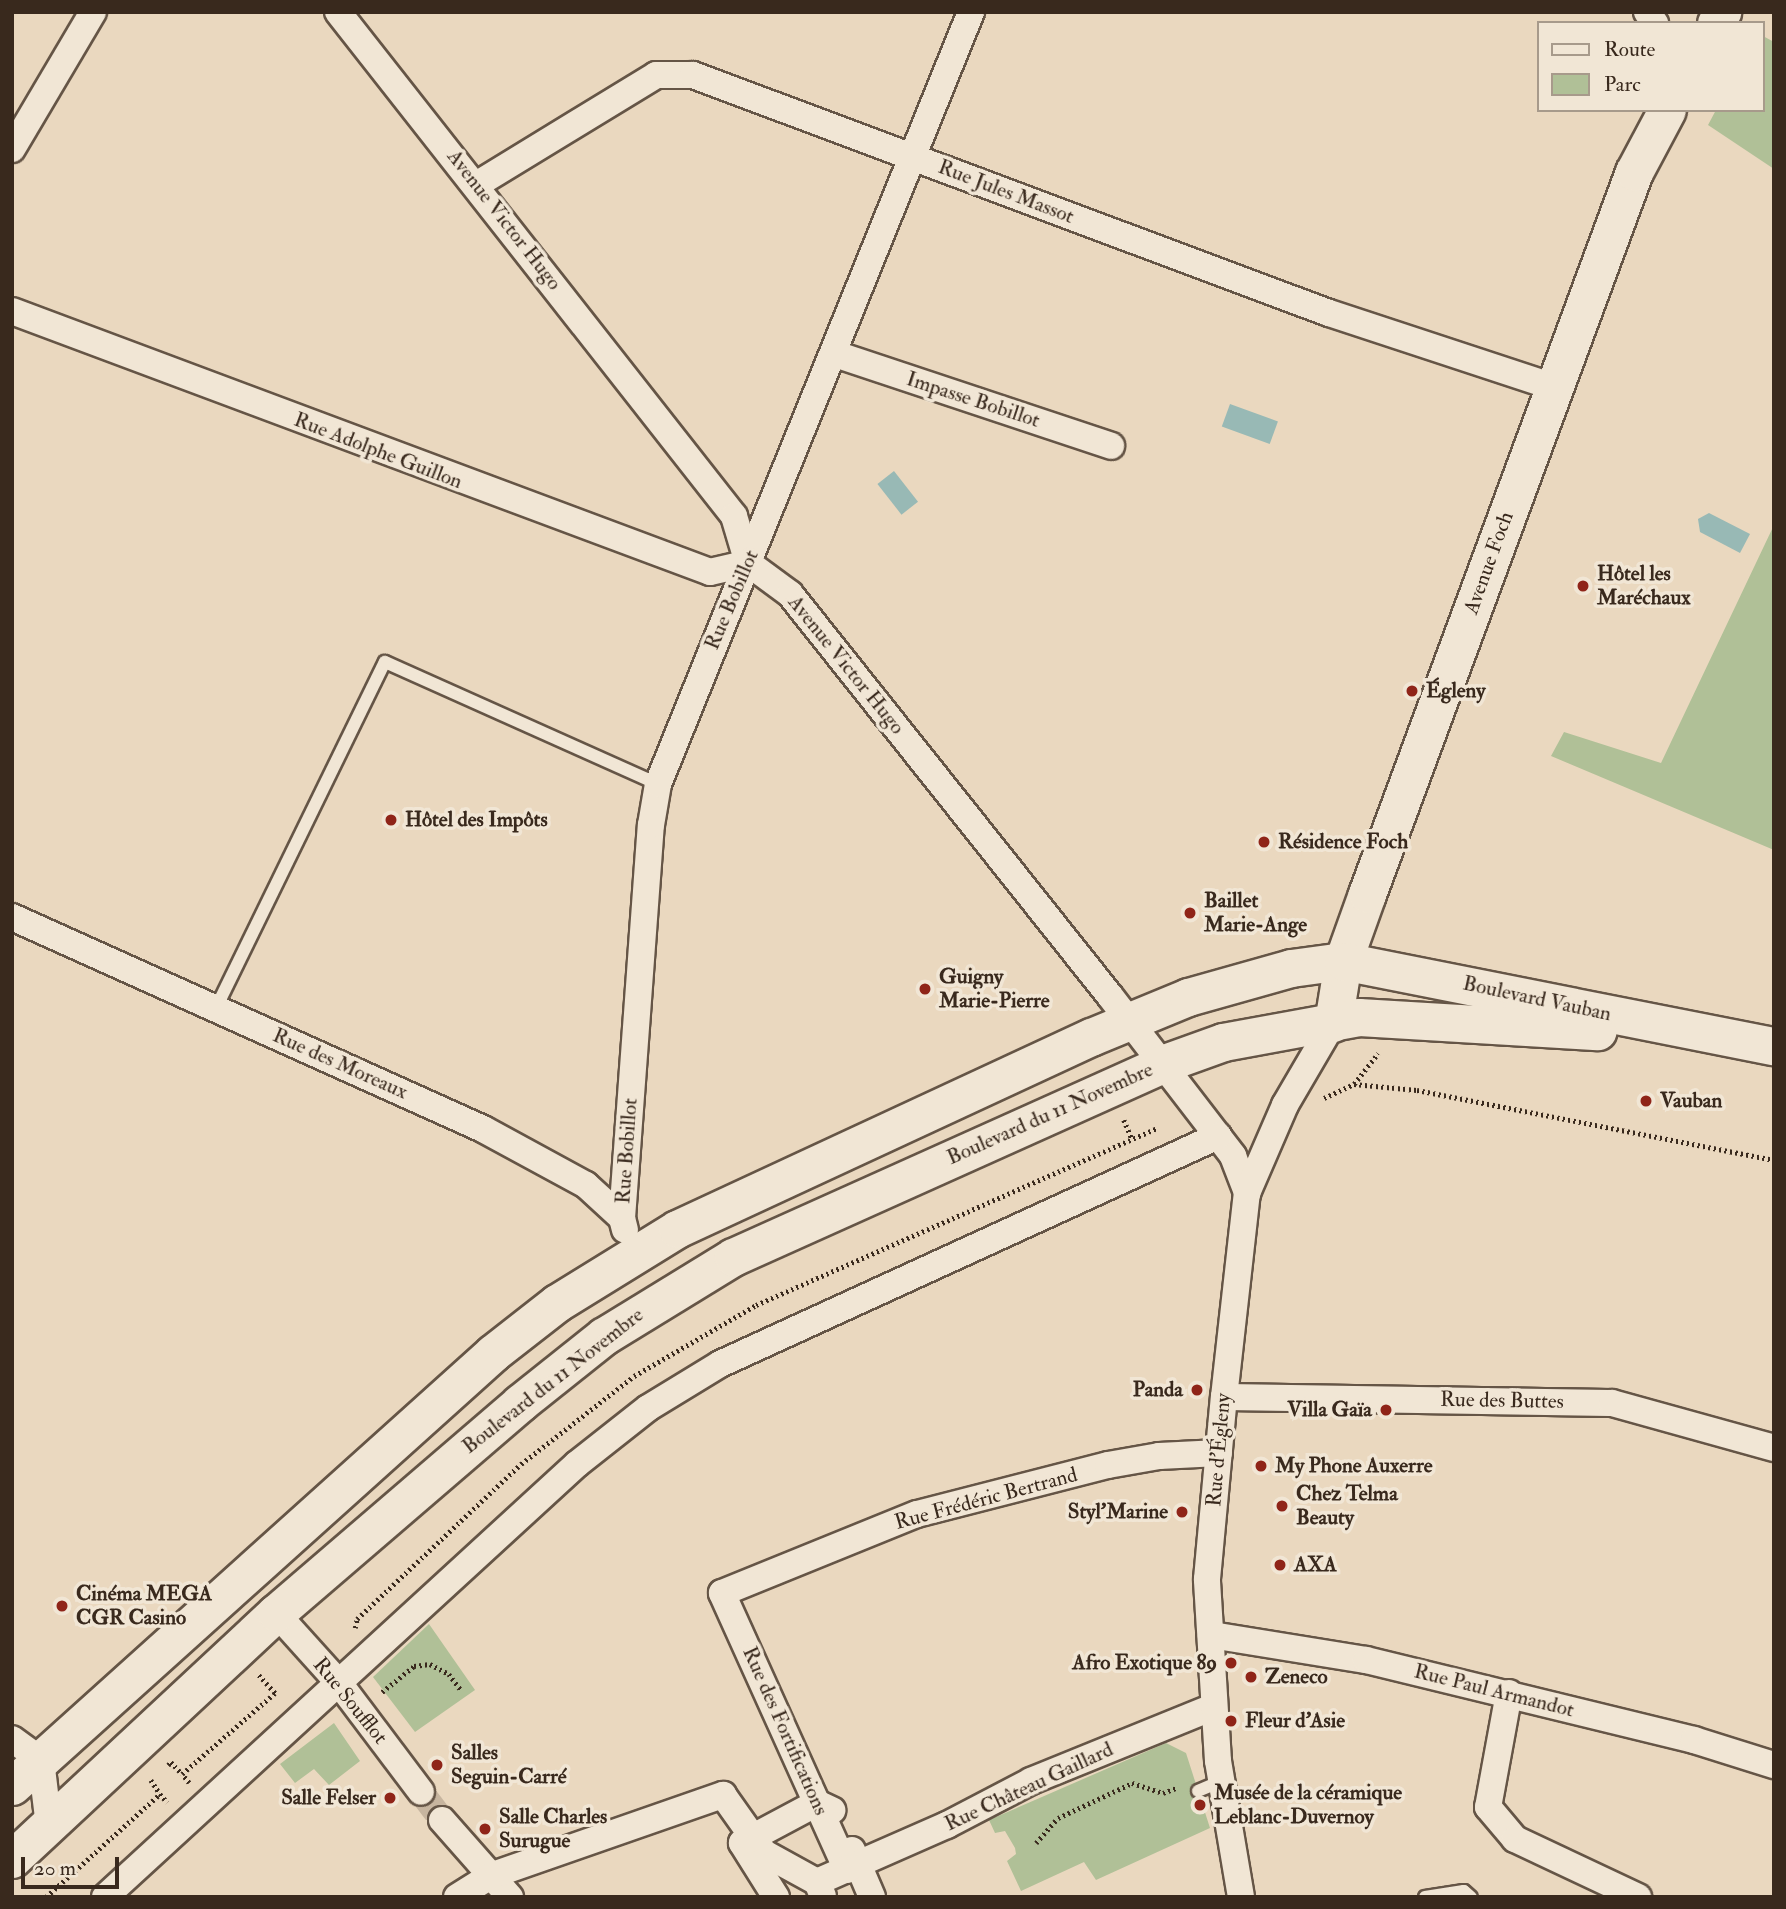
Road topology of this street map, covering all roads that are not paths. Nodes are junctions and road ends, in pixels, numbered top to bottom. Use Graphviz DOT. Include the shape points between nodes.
graph roads {
  1 [pos="93,12"];
  2 [pos="338,12"];
  3 [pos="971,12"];
  4 [pos="1666,112"];
  5 [pos="12,149"];
  6 [pos="912,157"];
  7 [pos="476,185"];
  8 [pos="12,311"];
  9 [pos="835,355"];
  10 [pos="1554,387"];
  11 [pos="1111,446"];
  12 [pos="748,563"];
  13 [pos="658,784"];
  14 [pos="12,917"];
  15 [pos="1343,961"];
  16 [pos="216,1008"];
  17 [pos="1129,1021"];
  18 [pos="1333,1023"];
  19 [pos="1391,1031"];
  20 [pos="1732,1039"];
  21 [pos="1774,1046"];
  22 [pos="1162,1064"];
  23 [pos="1218,1136"];
  24 [pos="1247,1193"];
  25 [pos="622,1218"];
  26 [pos="632,1253"];
  27 [pos="1224,1397"];
  28 [pos="1774,1448"];
  29 [pos="1219,1453"];
  30 [pos="244,1577"];
  31 [pos="722,1593"];
  32 [pos="276,1613"];
  33 [pos="1210,1635"];
  34 [pos="339,1683"];
  35 [pos="1509,1693"];
  36 [pos="1213,1707"];
  37 [pos="26,1750"];
  38 [pos="1774,1765"];
  39 [pos="12,1786"];
  40 [pos="421,1792"];
  41 [pos="817,1803"];
  42 [pos="442,1820"];
  43 [pos="49,1826"];
  44 [pos="758,1845"];
  45 [pos="12,1859"];
  46 [pos="853,1867"];
  47 [pos="490,1876"];
  48 [pos="820,1890"];
  49 [pos="105,1897"];
  50 [pos="457,1897"];
  51 [pos="510,1897"];
  52 [pos="776,1897"];
  53 [pos="872,1897"];
  54 [pos="1241,1897"];
  55 [pos="1425,1897"];
  56 [pos="1471,1897"];
  57 [pos="1638,1897"];
  1 -- 5 [label="street"];
  2 -- 7 [label="street, Avenue Victor Hugo"];
  3 -- 6 [label="street, Rue Bobillot"];
  4 -- 10 [label="main road, Avenue Foch" via="1634,172"];
  6 -- 7 [label="street, Rue Jules Massot" via="693,75 656,75"];
  6 -- 9 [label="street, Rue Bobillot"];
  6 -- 10 [label="street, Rue Jules Massot" via="1329,313"];
  7 -- 12 [label="street, Avenue Victor Hugo" via="734,516"];
  8 -- 12 [label="street, Rue Adolphe Guillon" via="710,572"];
  9 -- 11 [label="street, Impasse Bobillot"];
  9 -- 12 [label="street, Rue Bobillot"];
  10 -- 15 [label="main road, Avenue Foch"];
  12 -- 13 [label="street, Rue Bobillot"];
  12 -- 17 [label="street, Avenue Victor Hugo" via="790,594"];
  13 -- 16 [label="lane" via="385,662"];
  13 -- 25 [label="street, Rue Bobillot" via="651,825"];
  14 -- 16 [label="street, Rue des Moreaux"];
  15 -- 17 [label="main road" via="1292,968 1201,993"];
  15 -- 18 [label="main road, Avenue Foch"];
  15 -- 20 [label="main road, Boulevard Vauban"];
  16 -- 25 [label="street, Rue des Moreaux" via="483,1129 586,1185"];
  17 -- 22 [label="street, Avenue Victor Hugo"];
  17 -- 26 [label="main road" via="970,1091"];
  18 -- 19 [label="main road, Boulevard du 11 Novembre"];
  18 -- 22 [label="main road, Boulevard du 11 Novembre" via="1223,1042"];
  18 -- 24 [label="street, Rue d'Égleny" via="1284,1105"];
  19 -- 20 [label="main road, Boulevard Vauban"];
  20 -- 21 [label="main road, Boulevard Vauban"];
  22 -- 23 [label="street, Avenue Victor Hugo"];
  22 -- 32 [label="main road, Boulevard du 11 Novembre" via="733,1258 658,1299 520,1403"];
  23 -- 24 [label="street, Avenue Victor Hugo" via="1233,1156"];
  23 -- 34 [label="street" via="720,1364 648,1408 577,1464"];
  24 -- 27 [label="street, Rue d'Égleny"];
  25 -- 26 [label="street"];
  26 -- 30 [label="main road" via="493,1353"];
  27 -- 28 [label="street, Rue des Buttes" via="1612,1403"];
  27 -- 29 [label="street, Rue d'Égleny"];
  29 -- 31 [label="street, Rue Frédéric Bertrand" via="1108,1465 917,1514"];
  29 -- 33 [label="street, Rue d'Égleny" via="1207,1580"];
  30 -- 32 [label="main road"];
  30 -- 37 [label="main road"];
  31 -- 41 [label="street, Rue des Fortifications"];
  32 -- 34 [label="street, Rue Soufflot"];
  32 -- 43 [label="main road, Boulevard du 11 Novembre"];
  33 -- 35 [label="street, Rue Paul Armandot" via="1366,1660"];
  33 -- 36 [label="street, Rue d'Égleny"];
  34 -- 40 [label="street, Rue Soufflot"];
  34 -- 49 [label="street"];
  35 -- 38 [label="street, Rue Paul Armandot"];
  35 -- 57 [label="street" via="1489,1807 1515,1839"];
  36 -- 46 [label="street, Rue Château Gaillard" via="1031,1782"];
  36 -- 54 [label="street, Rue d'Égleny" via="1208,1787"];
  37 -- 39 [label="main road"];
  37 -- 43 [label="street"];
  41 -- 44 [label="street"];
  41 -- 46 [label="street, Rue des Fortifications"];
  42 -- 47 [label="street"];
  43 -- 45 [label="main road, Boulevard du 11 Novembre"];
  44 -- 47 [label="street" via="723,1795"];
  44 -- 48 [label="street"];
  44 -- 52 [label="street" via="741,1843"];
  46 -- 48 [label="street, Rue Château Gaillard"];
  46 -- 53 [label="street, Rue des Fortifications"];
  47 -- 50 [label="street"];
  47 -- 51 [label="street"];
  55 -- 56 [label="lane" via="1464,1891"];
}
